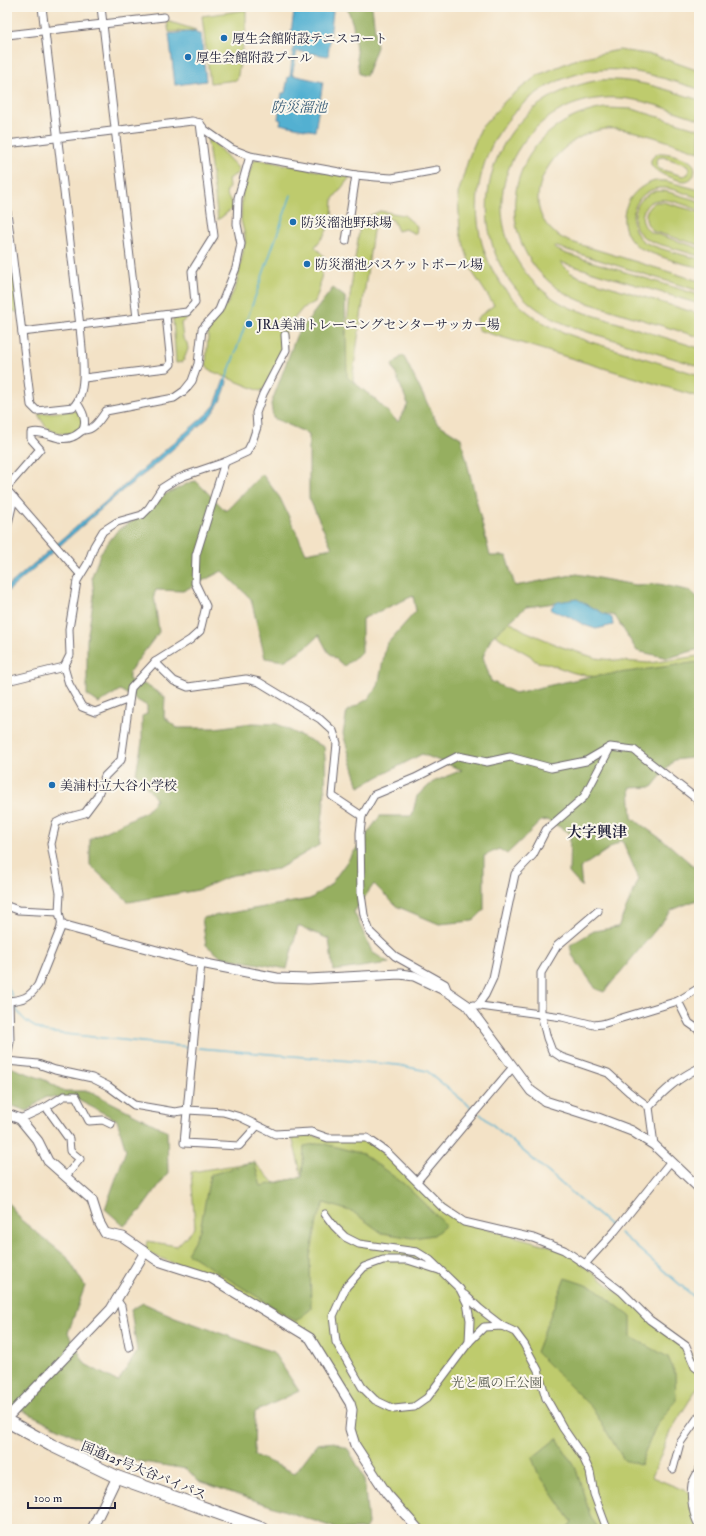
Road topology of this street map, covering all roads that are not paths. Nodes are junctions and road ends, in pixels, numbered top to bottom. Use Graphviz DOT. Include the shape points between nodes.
graph roads {
  1 [pos="42,7"];
  2 [pos="101,7"];
  3 [pos="164,17"];
  4 [pos="103,25"];
  5 [pos="45,31"];
  6 [pos="7,35"];
  7 [pos="200,123"];
  8 [pos="115,132"];
  9 [pos="56,138"];
  10 [pos="7,144"];
  11 [pos="250,156"];
  12 [pos="437,170"];
  13 [pos="356,175"];
  14 [pos="7,212"];
  15 [pos="346,242"];
  16 [pos="166,315"];
  17 [pos="137,318"];
  18 [pos="80,326"];
  19 [pos="22,332"];
  20 [pos="285,335"];
  21 [pos="84,378"];
  22 [pos="77,403"];
  23 [pos="83,430"];
  24 [pos="226,462"];
  25 [pos="7,488"];
  26 [pos="14,498"];
  27 [pos="7,528"];
  28 [pos="80,574"];
  29 [pos="155,662"];
  30 [pos="64,667"];
  31 [pos="7,681"];
  32 [pos="129,699"];
  33 [pos="610,748"];
  34 [pos="699,803"];
  35 [pos="362,816"];
  36 [pos="7,906"];
  37 [pos="59,912"];
  38 [pos="598,912"];
  39 [pos="62,926"];
  40 [pos="201,963"];
  41 [pos="699,988"];
  42 [pos="448,992"];
  43 [pos="7,1001"];
  44 [pos="678,1001"];
  45 [pos="467,1005"];
  46 [pos="477,1006"];
  47 [pos="541,1014"];
  48 [pos="699,1030"];
  49 [pos="7,1052"];
  50 [pos="7,1060"];
  51 [pos="513,1067"];
  52 [pos="699,1068"];
  53 [pos="46,1107"];
  54 [pos="650,1107"];
  55 [pos="187,1110"];
  56 [pos="7,1114"];
  57 [pos="20,1119"];
  58 [pos="111,1124"];
  59 [pos="257,1126"];
  60 [pos="654,1144"];
  61 [pos="671,1161"];
  62 [pos="66,1176"];
  63 [pos="417,1181"];
  64 [pos="699,1188"];
  65 [pos="325,1214"];
  66 [pos="145,1252"];
  67 [pos="585,1264"];
  68 [pos="439,1270"];
  69 [pos="460,1289"];
  70 [pos="116,1299"];
  71 [pos="502,1326"];
  72 [pos="469,1342"];
  73 [pos="129,1347"];
  74 [pos="699,1370"];
  75 [pos="699,1416"];
  76 [pos="7,1420"];
  77 [pos="673,1468"];
  78 [pos="699,1470"];
  79 [pos="117,1477"];
  80 [pos="228,1524"];
  81 [pos="699,1526"];
  82 [pos="92,1529"];
  83 [pos="263,1529"];
  84 [pos="418,1529"];
  85 [pos="607,1529"];
  1 -- 5 [label="street"];
  2 -- 4 [label="street"];
  3 -- 4 [label="street"];
  4 -- 5 [label="street"];
  4 -- 8 [label="street"];
  5 -- 6 [label="street"];
  5 -- 9 [label="street"];
  7 -- 8 [label="street" via="192,121"];
  7 -- 11 [label="street" via="205,130 232,149"];
  7 -- 16 [label="street" via="214,236 192,271 195,303 187,312"];
  8 -- 9 [label="street"];
  8 -- 17 [label="street"];
  9 -- 10 [label="street"];
  9 -- 18 [label="street"];
  11 -- 13 [label="street"];
  11 -- 23 [label="street" via="238,198 237,224 241,244 236,268 219,310 202,329 198,364 192,381 174,398 106,411 95,426"];
  12 -- 13 [label="street" via="392,178"];
  13 -- 15 [label="street"];
  14 -- 19 [label="street"];
  16 -- 17 [label="street"];
  16 -- 21 [label="street" via="172,364 167,368"];
  17 -- 18 [label="street"];
  18 -- 19 [label="street"];
  18 -- 21 [label="street"];
  19 -- 22 [label="street" via="32,405 37,411 73,406"];
  20 -- 24 [label="street" via="286,350 263,394 256,413 257,427 252,442 247,452"];
  21 -- 22 [label="street"];
  22 -- 23 [label="street" via="84,413"];
  23 -- 25 [label="street" via="72,438 60,439 36,431 31,433 31,439 40,449"];
  24 -- 28 [label="street" via="173,481 162,488 150,508 142,515 117,522 103,530"];
  24 -- 29 [label="street" via="196,555 195,583 206,606 200,631"];
  25 -- 26 [label="street"];
  26 -- 27 [label="street"];
  26 -- 28 [label="street"];
  28 -- 30 [label="street" via="76,581 69,629 70,655"];
  29 -- 32 [label="street" via="131,688"];
  29 -- 35 [label="street" via="174,681 188,687 246,679 259,682 320,719 333,731 337,743 332,796"];
  30 -- 31 [label="street"];
  30 -- 32 [label="street" via="69,684 82,707 95,712"];
  32 -- 37 [label="street" via="121,760 105,776 97,797 85,813 56,823 51,844 60,893"];
  33 -- 34 [label="street" via="634,750"];
  33 -- 35 [label="street" via="586,761 551,768 510,757 487,762 458,756 374,795"];
  33 -- 46 [label="street" via="584,797 546,830 533,855 515,874 493,978"];
  35 -- 42 [label="street" via="361,894 370,932 395,956 445,984"];
  36 -- 37 [label="street" via="18,910"];
  37 -- 39 [label="street"];
  38 -- 47 [label="street" via="557,946 548,962 542,973"];
  39 -- 40 [label="street"];
  39 -- 43 [label="street" via="38,985 23,999"];
  40 -- 42 [label="street" via="277,978 308,979 400,974 414,976"];
  40 -- 55 [label="street"];
  41 -- 44 [label="street"];
  42 -- 45 [label="street"];
  43 -- 49 [label="street"];
  44 -- 47 [label="street" via="594,1026"];
  44 -- 48 [label="street" via="689,1023"];
  45 -- 46 [label="street"];
  45 -- 51 [label="street"];
  46 -- 47 [label="street"];
  47 -- 54 [label="street" via="552,1051 560,1057 608,1073"];
  50 -- 55 [label="street" via="38,1064 92,1078 134,1105 176,1112"];
  51 -- 60 [label="street" via="531,1091 545,1101 632,1131"];
  51 -- 63 [label="street"];
  52 -- 54 [label="street" via="687,1073 667,1088"];
  53 -- 57 [label="street"];
  53 -- 58 [label="street" via="64,1096 76,1096 89,1121 103,1120"];
  53 -- 62 [label="street" via="69,1139 70,1151 80,1159"];
  54 -- 60 [label="street"];
  55 -- 59 [label="street" via="223,1112 240,1116"];
  55 -- 59 [label="street" via="184,1143 240,1146"];
  56 -- 57 [label="street"];
  57 -- 62 [label="street" via="38,1141 48,1161"];
  59 -- 63 [label="street" via="274,1134 311,1132 328,1138 367,1138 387,1152"];
  60 -- 61 [label="street"];
  61 -- 64 [label="street"];
  61 -- 67 [label="street"];
  62 -- 66 [label="street" via="92,1200 105,1233 123,1237"];
  63 -- 67 [label="street" via="443,1208 464,1222 533,1238 564,1250"];
  65 -- 68 [label="street" via="345,1237 359,1244 417,1252 430,1260"];
  66 -- 70 [label="street"];
  66 -- 84 [label="street" via="158,1261 211,1278 310,1338 350,1403 350,1429 355,1445 387,1494"];
  67 -- 74 [label="street" via="622,1292 650,1320 686,1346 695,1367"];
  68 -- 69 [label="street"];
  68 -- 72 [label="street" via="408,1260 383,1260 364,1267 346,1287 333,1316 336,1342 362,1387 375,1400 394,1409 414,1407 427,1398"];
  69 -- 71 [label="street"];
  69 -- 72 [label="street" via="467,1303 470,1320"];
  70 -- 73 [label="street" via="121,1306"];
  70 -- 76 [label="street" via="111,1308"];
  71 -- 72 [label="street" via="484,1327"];
  71 -- 85 [label="street" via="515,1332 524,1344 538,1370 546,1398 562,1428 583,1457"];
  75 -- 77 [label="street" via="680,1443"];
  76 -- 79 [label="highway, 国道125号大谷バイパス" via="51,1446"];
  78 -- 81 [label="street" via="692,1484 691,1493"];
  79 -- 80 [label="highway, 国道125号大谷バイパス"];
  79 -- 82 [label="street"];
  80 -- 83 [label="highway, 国道125号大谷バイパス"];
}
